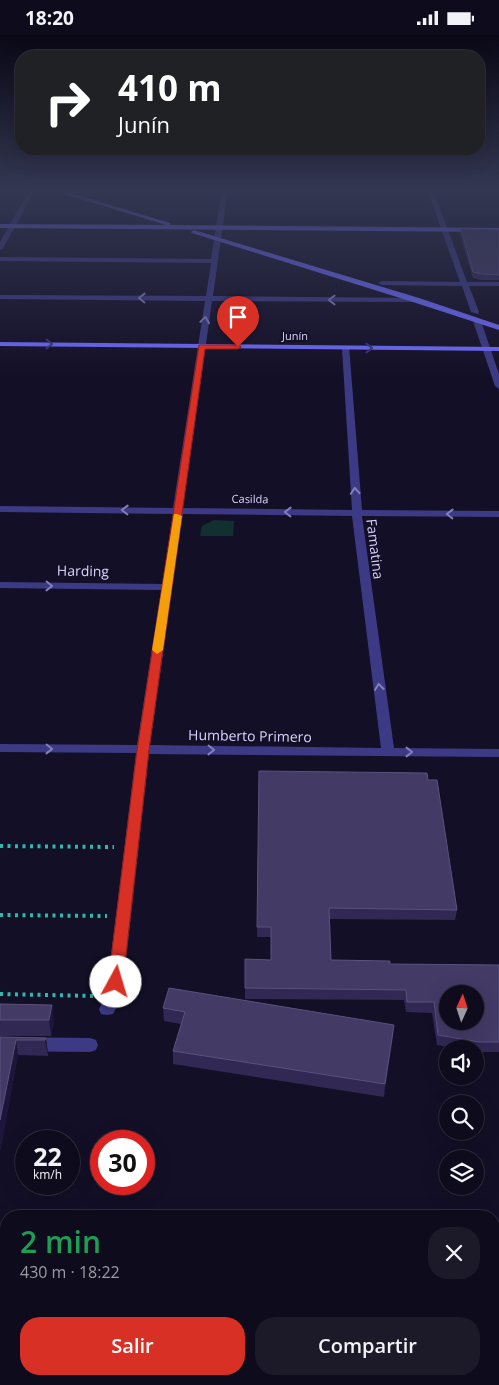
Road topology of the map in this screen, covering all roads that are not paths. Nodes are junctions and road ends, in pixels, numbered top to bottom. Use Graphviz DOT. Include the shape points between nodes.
graph roads {
  1 [pos="215,252"];
  2 [pos="274,252"];
  3 [pos="280,252"];
  4 [pos="453,252"];
  5 [pos="0,259"];
  6 [pos="214,261"];
  7 [pos="382,283"];
  8 [pos="466,283"];
  9 [pos="499,284"];
  10 [pos="0,297"];
  11 [pos="208,299"];
  12 [pos="416,300"];
  13 [pos="475,312"];
  14 [pos="499,319"];
  15 [pos="477,321"];
  16 [pos="499,328"];
  17 [pos="0,344"];
  18 [pos="202,346"];
  19 [pos="346,348"];
  20 [pos="487,349"];
  21 [pos="499,349"];
  22 [pos="499,386"];
  23 [pos="0,509"];
  24 [pos="178,511"];
  25 [pos="357,513"];
  26 [pos="499,514"];
  27 [pos="0,585"];
  28 [pos="167,587"];
  29 [pos="0,748"];
  30 [pos="143,750"];
  31 [pos="388,752"];
  32 [pos="499,753"];
  33 [pos="111,1003"];
  34 [pos="0,1044"];
  35 [pos="90,1045"];
  1 -- 6 [label="street"];
  2 -- 12 [label="main road"];
  3 -- 7 [label="main road"];
  4 -- 8 [label="street"];
  5 -- 6 [label="street"];
  6 -- 11 [label="street"];
  7 -- 8 [label="street"];
  7 -- 13 [label="main road"];
  8 -- 9 [label="street"];
  8 -- 13 [label="street"];
  11 -- 10 [label="street, one-way"];
  12 -- 11 [label="street, one-way"];
  18 -- 11 [label="street, one-way"];
  12 -- 15 [label="main road"];
  13 -- 14 [label="main road"];
  15 -- 16 [label="main road"];
  15 -- 20 [label="street"];
  17 -- 18 [label="main road, Junín, one-way"];
  18 -- 19 [label="main road, Junín"];
  18 -- 24 [label="street"];
  19 -- 20 [label="main road, Junín, one-way"];
  25 -- 19 [label="street, Famatina, one-way"];
  20 -- 21 [label="main road, Junín"];
  20 -- 22 [label="street"];
  24 -- 23 [label="street, Casilda, one-way"];
  25 -- 24 [label="street, Casilda, one-way"];
  24 -- 28 [label="street"];
  26 -- 25 [label="street, Casilda, one-way"];
  31 -- 25 [label="street, Famatina, one-way"];
  27 -- 28 [label="street, Harding, one-way"];
  28 -- 30 [label="street"];
  29 -- 30 [label="street, Humberto Primero, one-way"];
  30 -- 31 [label="street, Humberto Primero, one-way"];
  30 -- 33 [label="street"];
  31 -- 32 [label="street, Humberto Primero, one-way"];
  34 -- 35 [label="street"];
}
